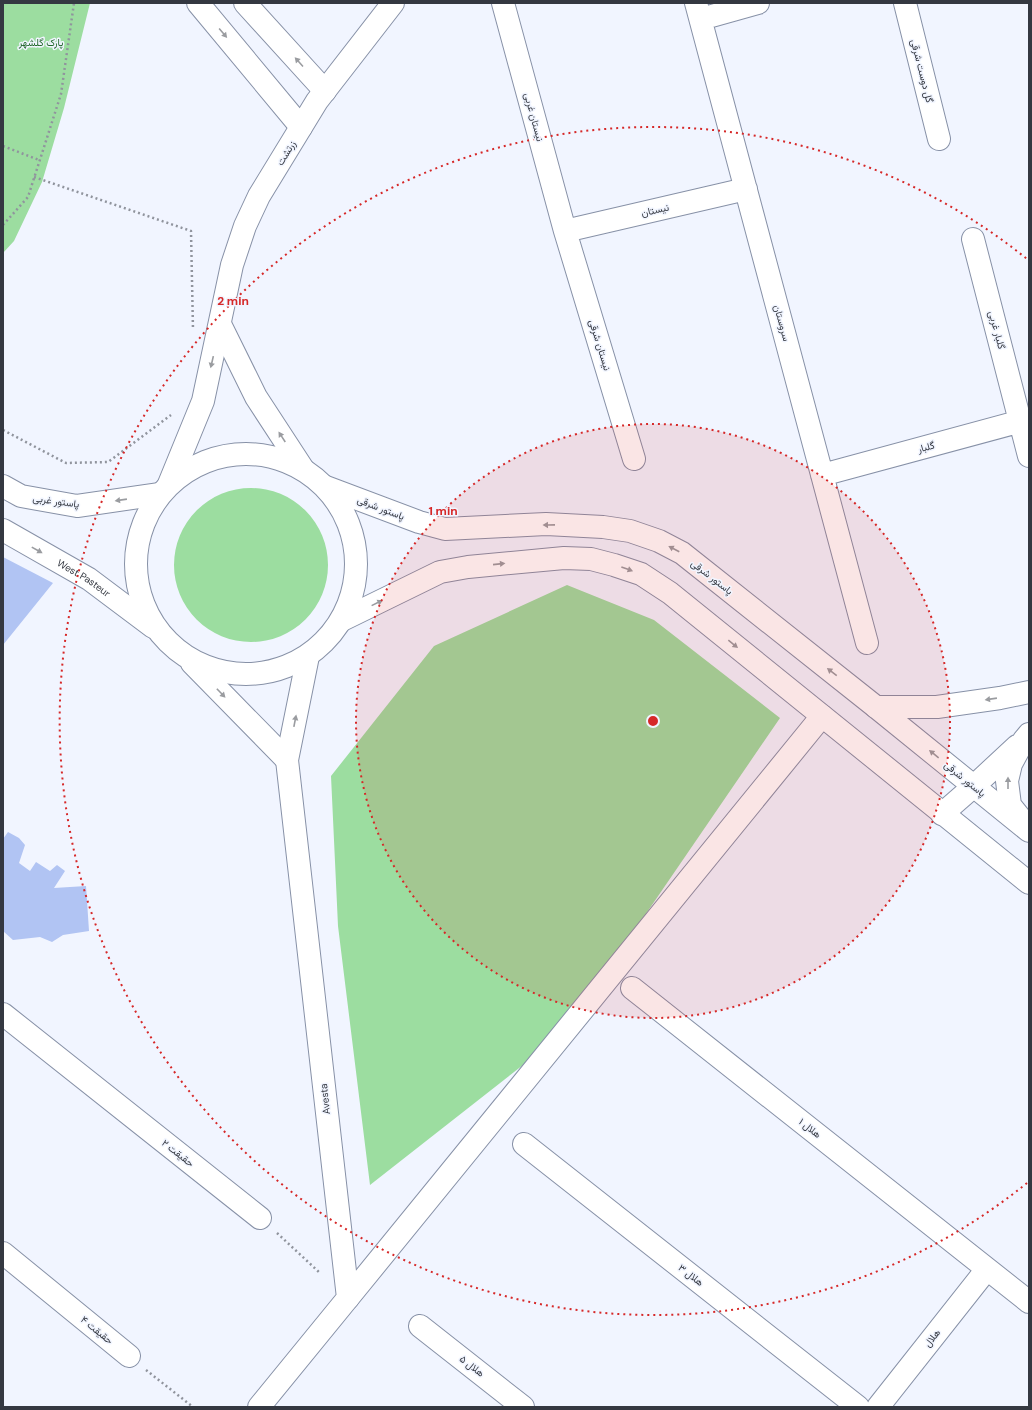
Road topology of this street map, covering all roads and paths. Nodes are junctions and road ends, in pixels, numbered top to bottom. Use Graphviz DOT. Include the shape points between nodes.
graph roads {
  1 [pos="74,3"];
  2 [pos="198,3"];
  3 [pos="245,3"];
  4 [pos="393,3"];
  5 [pos="503,3"];
  6 [pos="758,3"];
  7 [pos="905,3"];
  8 [pos="698,11"];
  9 [pos="325,91"];
  10 [pos="301,126"];
  11 [pos="939,139"];
  12 [pos="3,146"];
  13 [pos="39,160"];
  14 [pos="34,176"];
  15 [pos="746,189"];
  16 [pos="3,225"];
  17 [pos="565,231"];
  18 [pos="973,239"];
  19 [pos="220,324"];
  20 [pos="192,331"];
  21 [pos="172,414"];
  22 [pos="1025,420"];
  23 [pos="3,430"];
  24 [pos="1029,456"];
  25 [pos="634,459"];
  26 [pos="303,469"];
  27 [pos="822,475"];
  28 [pos="3,486"];
  29 [pos="326,487"];
  30 [pos="164,489"];
  31 [pos="3,530"];
  32 [pos="342,620"];
  33 [pos="159,632"];
  34 [pos="867,643"];
  35 [pos="184,655"];
  36 [pos="308,656"];
  37 [pos="1029,692"];
  38 [pos="876,707"];
  39 [pos="822,716"];
  40 [pos="1026,737"];
  41 [pos="287,760"];
  42 [pos="974,786"];
  43 [pos="942,814"];
  44 [pos="1029,830"];
  45 [pos="1029,882"];
  46 [pos="632,988"];
  47 [pos="3,1014"];
  48 [pos="524,1144"];
  49 [pos="260,1218"];
  50 [pos="3,1253"];
  51 [pos="987,1269"];
  52 [pos="348,1298"];
  53 [pos="1029,1302"];
  54 [pos="420,1326"];
  55 [pos="129,1356"];
  56 [pos="193,1407"];
  57 [pos="259,1407"];
  58 [pos="523,1407"];
  59 [pos="858,1407"];
  60 [pos="878,1407"];
  1 -- 13 [label="path" via="61,94"];
  2 -- 10 [label="street, one-way"];
  9 -- 3 [label="street, one-way"];
  4 -- 9 [label="street, زرتشت"];
  5 -- 17 [label="street, نیستان غربی"];
  6 -- 8 [label="street"];
  7 -- 11 [label="street, گل دوست شرقی"];
  8 -- 15 [label="street, سروستان"];
  9 -- 10 [label="street, زرتشت"];
  10 -- 19 [label="street, زرتشت" via="259,196 245,226 232,265"];
  12 -- 13 [label="path"];
  13 -- 14 [label="path"];
  14 -- 16 [label="path" via="28,197"];
  14 -- 20 [label="path" via="191,231"];
  15 -- 17 [label="street, نیستان"];
  15 -- 27 [label="street, سروستان"];
  17 -- 25 [label="street, نیستان شرقی"];
  18 -- 22 [label="street, گلبار غربی"];
  26 -- 19 [label="street, one-way" via="256,397"];
  19 -- 30 [label="street, زرتشت, one-way" via="203,401"];
  21 -- 23 [label="path" via="108,462 66,463"];
  22 -- 24 [label="street, گلبار غربی"];
  22 -- 27 [label="street, گلبار"];
  26 -- 29 [label="street"];
  26 -- 30 [label="street" via="277,457 248,453 219,456 192,467"];
  27 -- 34 [label="street, سروستان"];
  30 -- 28 [label="street, پاستور غربی, one-way" via="78,506 21,496"];
  29 -- 32 [label="street" via="346,517 356,551 354,587"];
  38 -- 29 [label="street, پاستور شرقی, one-way" via="682,554 659,541 630,531 571,525 445,529 419,522"];
  30 -- 33 [label="street" via="144,520 137,548 137,578 144,606"];
  31 -- 33 [label="street, West Pasteur, one-way" via="89,579"];
  32 -- 36 [label="street" via="327,640"];
  32 -- 39 [label="street, one-way" via="440,572 549,559 591,559 641,574 670,593"];
  33 -- 35 [label="street"];
  35 -- 36 [label="street" via="214,669 246,674 278,670"];
  35 -- 41 [label="street, one-way"];
  41 -- 36 [label="street, Avesta, one-way"];
  37 -- 38 [label="street, one-way" via="937,707"];
  42 -- 38 [label="street, پاستور شرقی, one-way"];
  39 -- 43 [label="street"];
  39 -- 52 [label="street"];
  40 -- 42 [label="street"];
  44 -- 40 [label="street, one-way" via="1010,805 1007,781 1011,764"];
  41 -- 52 [label="street, Avesta"];
  42 -- 43 [label="street"];
  42 -- 44 [label="street, پاستور شرقی"];
  43 -- 45 [label="street"];
  46 -- 51 [label="street, هلال ۱"];
  47 -- 49 [label="street, حقیقت ۲"];
  48 -- 59 [label="street, هلال ۳"];
  49 -- 52 [label="path"];
  50 -- 55 [label="street, حقیقت ۴"];
  51 -- 53 [label="street, هلال ۱"];
  51 -- 60 [label="street, هلال"];
  52 -- 57 [label="street"];
  54 -- 58 [label="street, هلال ۵"];
  55 -- 56 [label="path"];
}
